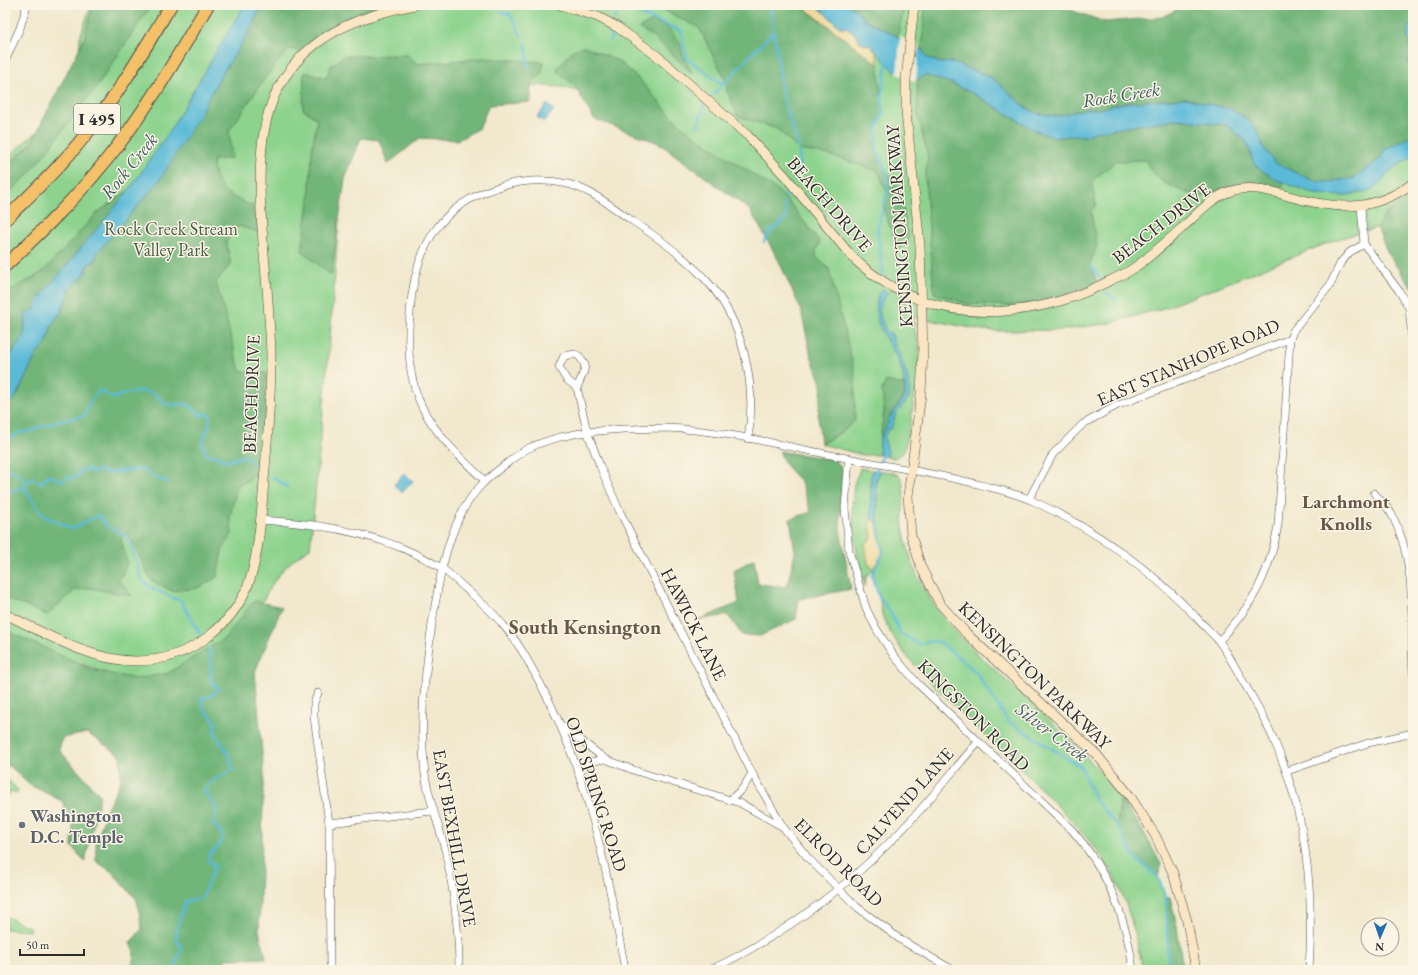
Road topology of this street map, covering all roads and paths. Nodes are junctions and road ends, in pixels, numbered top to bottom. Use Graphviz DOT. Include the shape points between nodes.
graph roads {
  1 [pos="27,5"];
  2 [pos="171,5"];
  3 [pos="208,5"];
  4 [pos="415,5"];
  5 [pos="560,5"];
  6 [pos="914,5"];
  7 [pos="5,61"];
  8 [pos="1413,183"];
  9 [pos="1361,207"];
  10 [pos="5,220"];
  11 [pos="1364,244"];
  12 [pos="5,266"];
  13 [pos="922,301"];
  14 [pos="1290,338"];
  15 [pos="1413,348"];
  16 [pos="577,388"];
  17 [pos="587,431"];
  18 [pos="748,439"];
  19 [pos="849,459"];
  20 [pos="911,469"];
  21 [pos="484,480"];
  22 [pos="1374,493"];
  23 [pos="1029,499"];
  24 [pos="260,520"];
  25 [pos="441,568"];
  26 [pos="5,614"];
  27 [pos="1218,641"];
  28 [pos="1413,674"];
  29 [pos="318,693"];
  30 [pos="560,725"];
  31 [pos="1413,733"];
  32 [pos="978,742"];
  33 [pos="605,759"];
  34 [pos="1286,771"];
  35 [pos="752,773"];
  36 [pos="579,776"];
  37 [pos="730,800"];
  38 [pos="432,811"];
  39 [pos="329,823"];
  40 [pos="783,827"];
  41 [pos="838,889"];
  42 [pos="330,970"];
  43 [pos="459,970"];
  44 [pos="625,970"];
  45 [pos="710,970"];
  46 [pos="953,970"];
  47 [pos="1133,970"];
  48 [pos="1196,970"];
  49 [pos="1309,970"];
  1 -- 7 [label="street"];
  2 -- 10 [label="highway, I 495" via="130,72 86,134 56,169"];
  3 -- 12 [label="highway, I 495" via="136,121 108,159 78,194"];
  4 -- 24 [label="street, BEACH DRIVE" via="362,19 319,40 291,68 279,85 269,109 260,179 272,358 270,413"];
  5 -- 13 [label="street, BEACH DRIVE" via="598,17 617,27 656,55 748,136 852,257 870,272"];
  6 -- 13 [label="street, KENSINGTON PARKWAY" via="906,79 908,138 920,246"];
  8 -- 9 [label="street, BEACH DRIVE" via="1387,198"];
  9 -- 11 [label="street"];
  9 -- 13 [label="street, BEACH DRIVE" via="1332,206 1266,189 1228,192 1209,202 1132,270 1089,292 1042,307 988,311 945,307"];
  11 -- 14 [label="street, EAST STANHOPE ROAD" via="1340,262 1330,285"];
  11 -- 15 [label="street" via="1409,308"];
  13 -- 20 [label="street, KENSINGTON PARKWAY" via="922,380"];
  14 -- 23 [label="street, EAST STANHOPE ROAD" via="1116,406 1083,424 1053,454"];
  14 -- 27 [label="street" via="1275,545 1268,568 1252,602"];
  16 -- 16 [label="street" via="585,365 579,356 569,354 564,356 559,368 566,379"];
  16 -- 17 [label="street, HAWICK LANE"];
  17 -- 18 [label="street, EAST BEXHILL DRIVE" via="666,428"];
  17 -- 21 [label="street, EAST BEXHILL DRIVE" via="560,437 525,450"];
  17 -- 35 [label="street, HAWICK LANE" via="619,510"];
  18 -- 19 [label="street, EAST BEXHILL DRIVE"];
  18 -- 21 [label="street" via="750,385 744,350 731,319 707,281 662,240 592,194 568,184 543,180 513,183 470,199 436,230 423,253 414,277 411,296 409,370 418,398 427,418 451,449"];
  19 -- 20 [label="street, EAST BEXHILL DRIVE"];
  19 -- 32 [label="street, KINGSTON ROAD" via="845,508 849,551 866,608 894,656 918,684"];
  20 -- 23 [label="street, EAST BEXHILL DRIVE"];
  20 -- 48 [label="street, KENSINGTON PARKWAY" via="908,496 911,535 921,567 940,604 967,634 1097,755 1130,796 1155,835 1173,873 1187,921"];
  21 -- 25 [label="street, EAST BEXHILL DRIVE" via="457,522"];
  22 -- 28 [label="street" via="1392,513 1409,553 1413,576"];
  23 -- 27 [label="street, EAST BEXHILL DRIVE" via="1088,530 1130,558 1176,596"];
  24 -- 25 [label="street, OLD SPRING ROAD" via="329,526 383,542"];
  24 -- 26 [label="street, BEACH DRIVE" via="253,569 234,612 202,642 177,654 156,660 133,661 102,656 65,643"];
  25 -- 30 [label="street, OLD SPRING ROAD" via="505,626 527,659"];
  25 -- 38 [label="street, EAST BEXHILL DRIVE" via="427,659 422,713 425,772"];
  27 -- 34 [label="street, EAST BEXHILL DRIVE" via="1257,703 1270,728"];
  29 -- 39 [label="street" via="314,703 314,718"];
  30 -- 33 [label="street, ELROD ROAD"];
  30 -- 36 [label="street, OLD SPRING ROAD"];
  31 -- 34 [label="street" via="1368,743"];
  32 -- 41 [label="street, CALVEND LANE" via="895,837"];
  32 -- 47 [label="street, KINGSTON ROAD" via="1082,842 1105,877 1118,905 1130,946"];
  33 -- 36 [label="street" via="589,762 582,768"];
  33 -- 37 [label="street, ELROD ROAD"];
  34 -- 49 [label="street, EAST BEXHILL DRIVE" via="1299,811 1310,874"];
  35 -- 37 [label="street" via="743,788"];
  35 -- 40 [label="street, HAWICK LANE"];
  36 -- 44 [label="street, OLD SPRING ROAD" via="611,889"];
  37 -- 40 [label="street, ELROD ROAD" via="740,802"];
  38 -- 39 [label="street"];
  38 -- 43 [label="street, EAST BEXHILL DRIVE" via="446,856 456,916"];
  39 -- 42 [label="street"];
  40 -- 41 [label="street, ELROD ROAD"];
  41 -- 45 [label="street, CALVEND LANE" via="791,924 736,958"];
  41 -- 46 [label="street, ELROD ROAD" via="857,907 901,940"];
}
